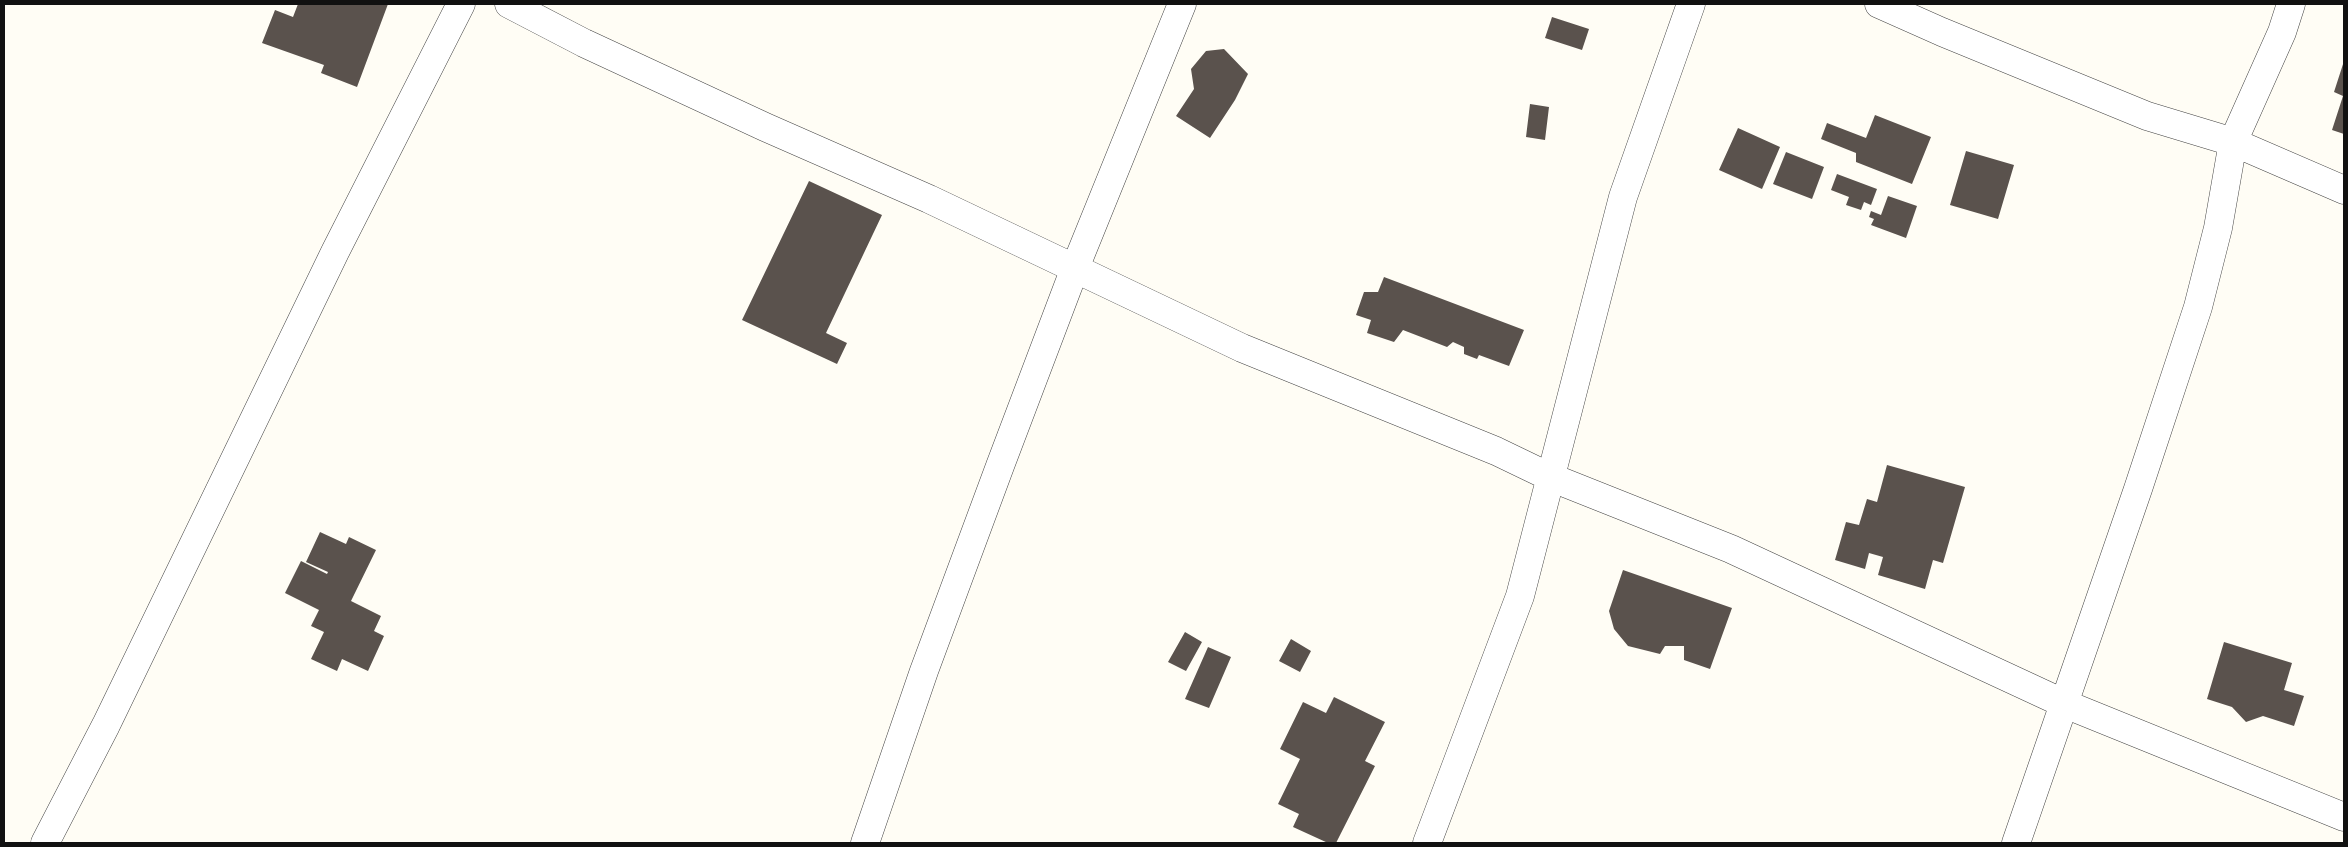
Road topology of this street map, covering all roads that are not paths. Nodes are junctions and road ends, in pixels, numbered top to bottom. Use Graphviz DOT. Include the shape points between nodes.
graph roads {
  1 [pos="461,4"];
  2 [pos="509,4"];
  3 [pos="1182,4"];
  4 [pos="1691,4"];
  5 [pos="1879,4"];
  6 [pos="2291,4"];
  7 [pos="2233,142"];
  8 [pos="2344,190"];
  9 [pos="1075,268"];
  10 [pos="1550,477"];
  11 [pos="2065,704"];
  12 [pos="2344,817"];
  13 [pos="45,843"];
  14 [pos="865,843"];
  15 [pos="1427,843"];
  16 [pos="2016,843"];
  1 -- 13 [label="street" via="335,252 106,725"];
  2 -- 9 [label="street" via="611,55"];
  3 -- 9 [label="street"];
  4 -- 10 [label="street" via="1622,196"];
  5 -- 7 [label="street" via="2147,116"];
  6 -- 7 [label="street" via="2282,32"];
  7 -- 8 [label="street"];
  7 -- 11 [label="street" via="2218,228 2198,307"];
  9 -- 10 [label="street" via="1242,348 1496,451"];
  9 -- 14 [label="street" via="924,671"];
  10 -- 11 [label="street" via="1732,549"];
  10 -- 15 [label="street" via="1520,596"];
  11 -- 12 [label="street"];
  11 -- 16 [label="street"];
}
